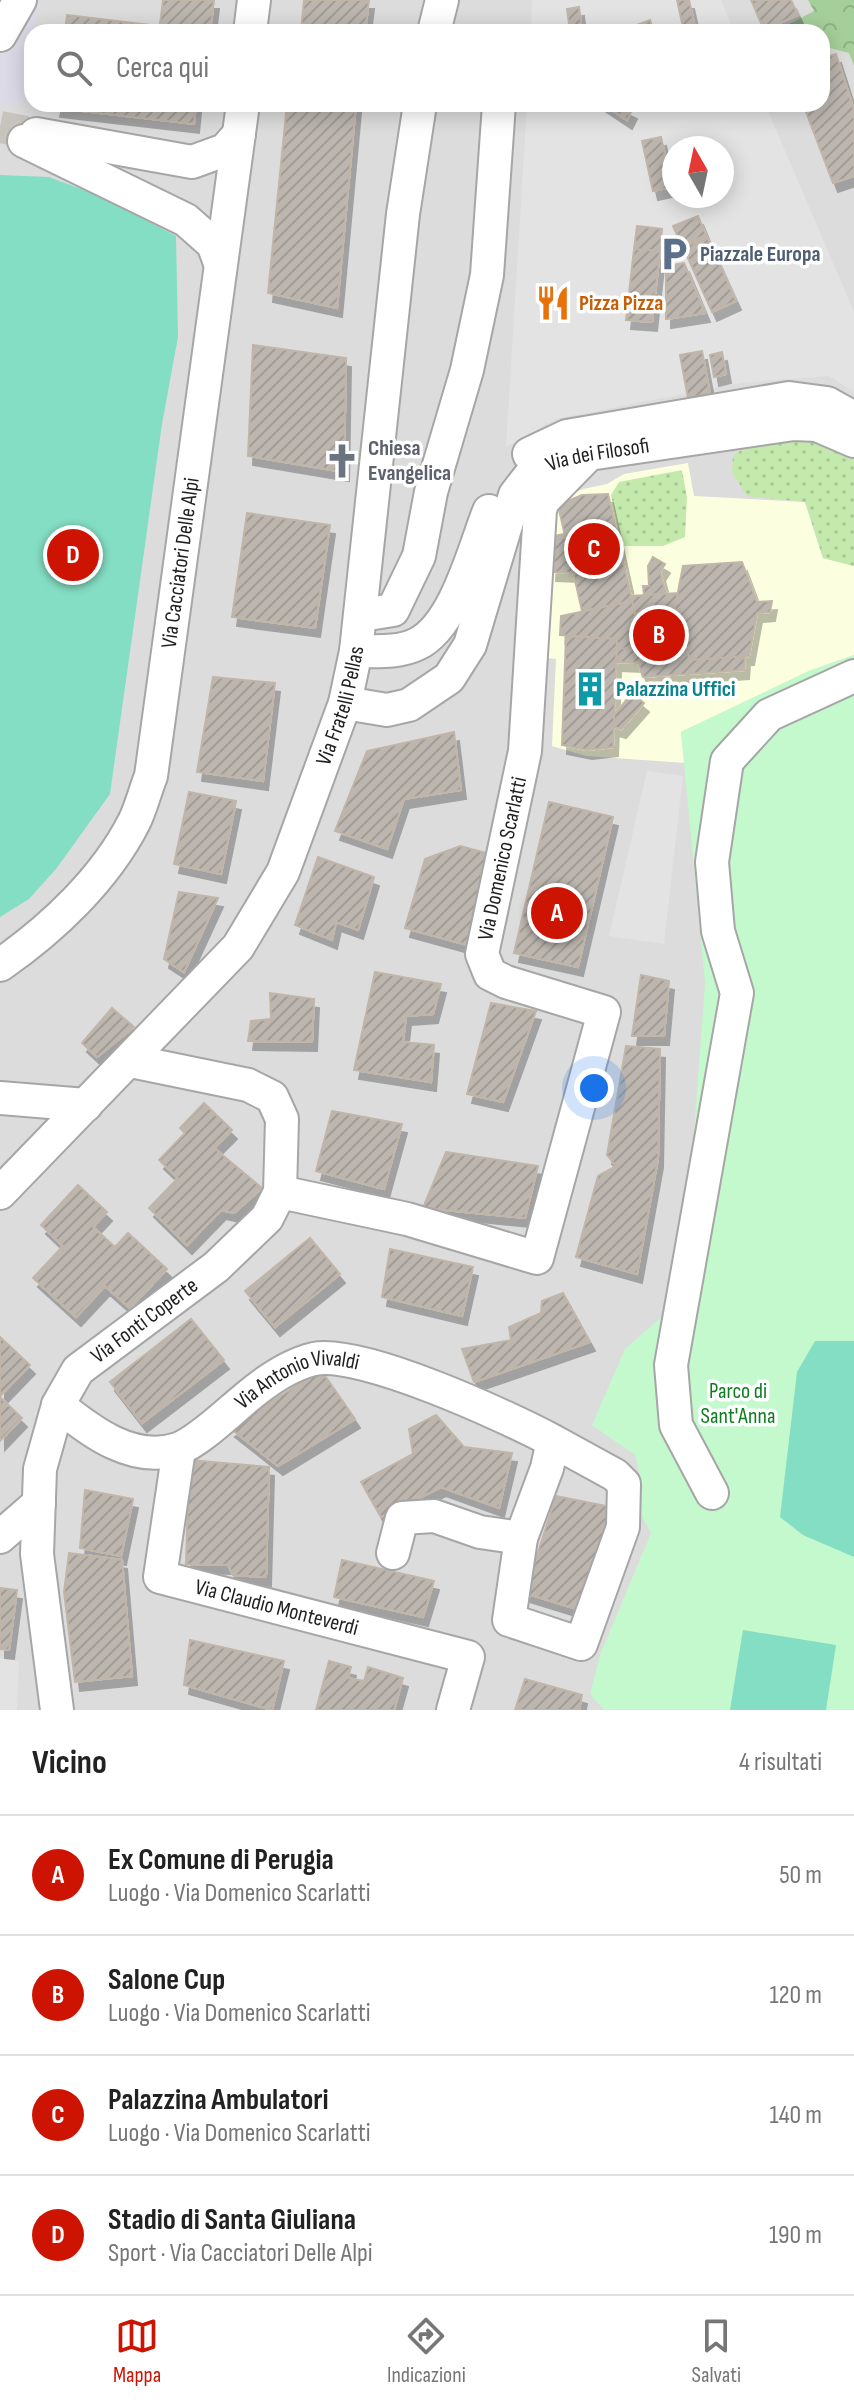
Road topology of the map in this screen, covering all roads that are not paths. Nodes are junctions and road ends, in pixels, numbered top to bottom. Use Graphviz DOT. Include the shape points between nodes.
graph roads {
  1 [pos="18,0"];
  2 [pos="254,0"];
  3 [pos="442,0"];
  4 [pos="251,24"];
  5 [pos="436,24"];
  6 [pos="1,26"];
  7 [pos="419,112"];
  8 [pos="499,112"];
  9 [pos="241,119"];
  10 [pos="220,263"];
  11 [pos="742,394"];
  12 [pos="852,420"];
  13 [pos="728,434"];
  14 [pos="589,454"];
  15 [pos="362,615"];
  16 [pos="356,651"];
  17 [pos="854,676"];
  18 [pos="345,703"];
  19 [pos="31,940"];
  20 [pos="0,951"];
  21 [pos="0,965"];
  22 [pos="131,1061"];
  23 [pos="0,1098"];
  24 [pos="86,1105"];
  25 [pos="280,1192"];
  26 [pos="0,1193"];
  27 [pos="58,1405"];
  28 [pos="553,1441"];
  29 [pos="179,1449"];
  30 [pos="712,1493"];
  31 [pos="39,1503"];
  32 [pos="0,1537"];
  33 [pos="521,1538"];
  34 [pos="393,1553"];
  35 [pos="57,1710"];
  36 [pos="453,1710"];
  1 -- 6 [label="street"];
  2 -- 4 [label="street"];
  3 -- 5 [label="street"];
  7 -- 15 [label="street, Via Fratelli Pellas" via="398,261"];
  8 -- 15 [label="street" via="487,275 419,556 393,610"];
  9 -- 10 [label="street, Via Cacciatori Delle Alpi"];
  9 -- 10 [label="street" via="225,150 192,162 25,136 186,220 213,244"];
  10 -- 19 [label="street, Via Cacciatori Delle Alpi" via="151,776 134,822 100,873"];
  11 -- 12 [label="street, Via dei Filosofi" via="808,399"];
  11 -- 13 [label="street"];
  11 -- 16 [label="street, Via dei Filosofi" via="567,436 519,460 498,489 441,626 418,644 394,651"];
  12 -- 13 [label="street, Via dei Filosofi"];
  13 -- 14 [label="street, Via dei Filosofi"];
  14 -- 18 [label="street, Via dei Filosofi" via="532,473 515,495 470,645 449,678 409,705 387,710"];
  14 -- 25 [label="street, Via Domenico Scarlatti" via="540,510 525,751 482,954 490,974 506,982 604,1012 537,1258 407,1219"];
  15 -- 16 [label="street, Via Fratelli Pellas"];
  16 -- 18 [label="street, Via Fratelli Pellas"];
  17 -- 30 [label="street" via="769,715 727,761 712,862 718,931 737,993 671,1365 676,1425"];
  18 -- 22 [label="street, Via Fratelli Pellas" via="283,872 238,947"];
  19 -- 20 [label="street"];
  19 -- 21 [label="street, Via Cacciatori Delle Alpi"];
  22 -- 24 [label="street, Via Fratelli Pellas"];
  22 -- 25 [label="street" via="248,1085 272,1097 282,1119"];
  23 -- 24 [label="street"];
  24 -- 26 [label="street, Via Fratelli Pellas"];
  25 -- 27 [label="street, Via Fonti Coperte" via="267,1218 216,1267 78,1370"];
  27 -- 29 [label="street" via="117,1445 149,1452"];
  27 -- 31 [label="street, Via Fonti Coperte" via="40,1469"];
  28 -- 29 [label="street, Via Antonio Vivaldi" via="432,1387 347,1359 316,1359 288,1368"];
  28 -- 33 [label="street, Via Antonio Vivaldi"];
  28 -- 33 [label="street, Via Antonio Vivaldi" via="624,1484 623,1527 581,1644 509,1620"];
  29 -- 36 [label="street, Via Claudio Monteverdi" via="160,1577 468,1657"];
  31 -- 32 [label="street"];
  31 -- 35 [label="street, Via Fonti Coperte" via="37,1554"];
  33 -- 34 [label="street" via="480,1532 434,1516 402,1518"];
}
